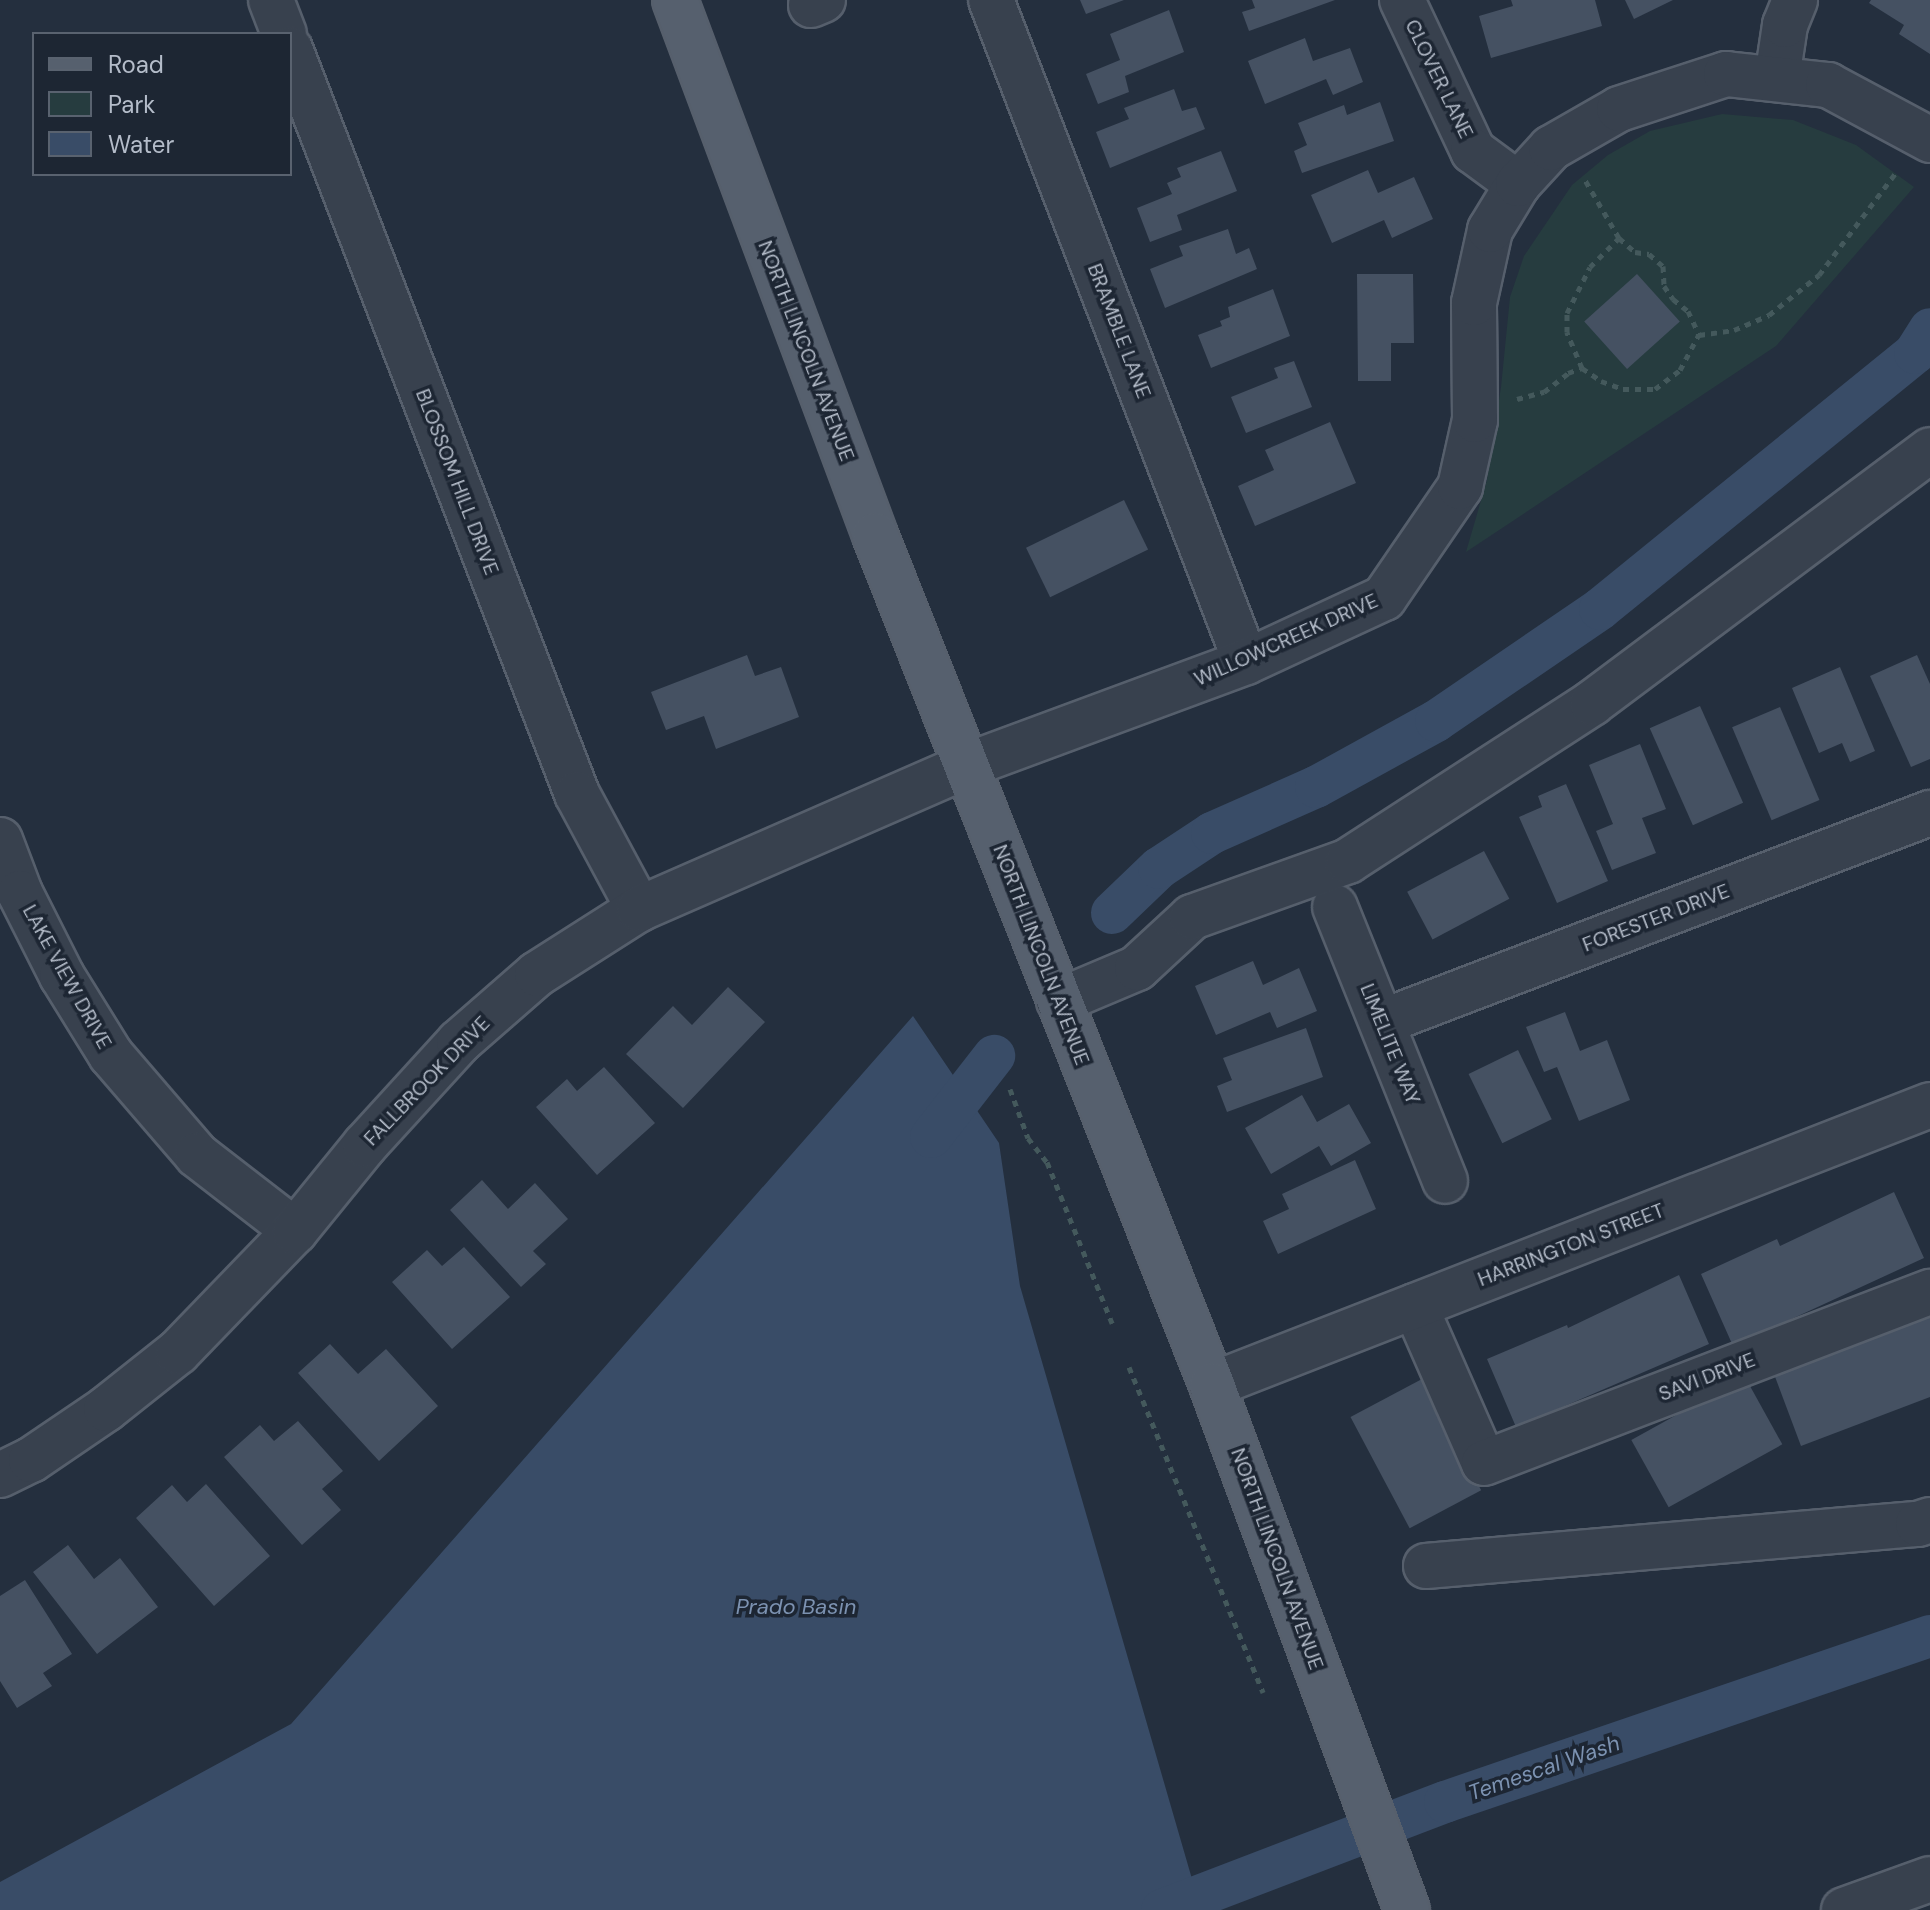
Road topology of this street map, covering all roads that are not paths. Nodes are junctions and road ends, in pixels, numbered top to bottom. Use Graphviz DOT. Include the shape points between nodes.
graph roads {
  1 [pos="271,0"];
  2 [pos="675,0"];
  3 [pos="991,0"];
  4 [pos="1402,0"];
  5 [pos="1795,0"];
  6 [pos="283,32"];
  7 [pos="292,54"];
  8 [pos="1777,78"];
  9 [pos="1915,153"];
  10 [pos="1518,184"];
  11 [pos="1930,450"];
  12 [pos="1246,662"];
  13 [pos="968,765"];
  14 [pos="1930,813"];
  15 [pos="0,840"];
  16 [pos="10,898"];
  17 [pos="1335,907"];
  18 [pos="639,909"];
  19 [pos="1059,1001"];
  20 [pos="1382,1022"];
  21 [pos="1930,1105"];
  22 [pos="1445,1181"];
  23 [pos="295,1231"];
  24 [pos="1930,1292"];
  25 [pos="1415,1306"];
  26 [pos="1212,1385"];
  27 [pos="0,1475"];
  28 [pos="1930,1520"];
  29 [pos="1426,1566"];
  30 [pos="1930,1879"];
  31 [pos="1407,1910"];
  32 [pos="1844,1910"];
  1 -- 6 [label="street"];
  2 -- 13 [label="main road, NORTH LINCOLN AVENUE" via="875,535"];
  3 -- 12 [label="street, BRAMBLE LANE"];
  4 -- 10 [label="street, CLOVER LANE" via="1473,151"];
  5 -- 8 [label="street" via="1785,25"];
  7 -- 18 [label="street, BLOSSOM HILL DRIVE" via="577,794"];
  8 -- 9 [label="street, WILLOWCREEK DRIVE" via="1828,85"];
  8 -- 10 [label="street, WILLOWCREEK DRIVE" via="1726,74 1619,109 1551,148"];
  10 -- 12 [label="street, WILLOWCREEK DRIVE" via="1490,230 1474,303 1475,420 1460,487 1384,598"];
  11 -- 19 [label="street" via="1592,703 1348,861 1192,917 1137,968"];
  12 -- 13 [label="street, WILLOWCREEK DRIVE"];
  13 -- 18 [label="street, FALLBROOK DRIVE"];
  13 -- 19 [label="main road, NORTH LINCOLN AVENUE"];
  14 -- 20 [label="street, FORESTER DRIVE"];
  15 -- 16 [label="street, LAKE VIEW DRIVE"];
  16 -- 23 [label="street, LAKE VIEW DRIVE" via="111,1055 197,1155"];
  17 -- 20 [label="street, LIMELITE WAY"];
  18 -- 23 [label="street, FALLBROOK DRIVE" via="537,974 459,1042"];
  19 -- 26 [label="main road, NORTH LINCOLN AVENUE"];
  20 -- 22 [label="street, LIMELITE WAY"];
  21 -- 25 [label="street, HARRINGTON STREET"];
  23 -- 27 [label="street, FALLBROOK DRIVE" via="178,1352 106,1409"];
  24 -- 25 [label="street, SAVI DRIVE" via="1484,1463"];
  25 -- 26 [label="street, HARRINGTON STREET"];
  26 -- 31 [label="main road, NORTH LINCOLN AVENUE"];
  28 -- 29 [label="street"];
  30 -- 32 [label="street"];
}
